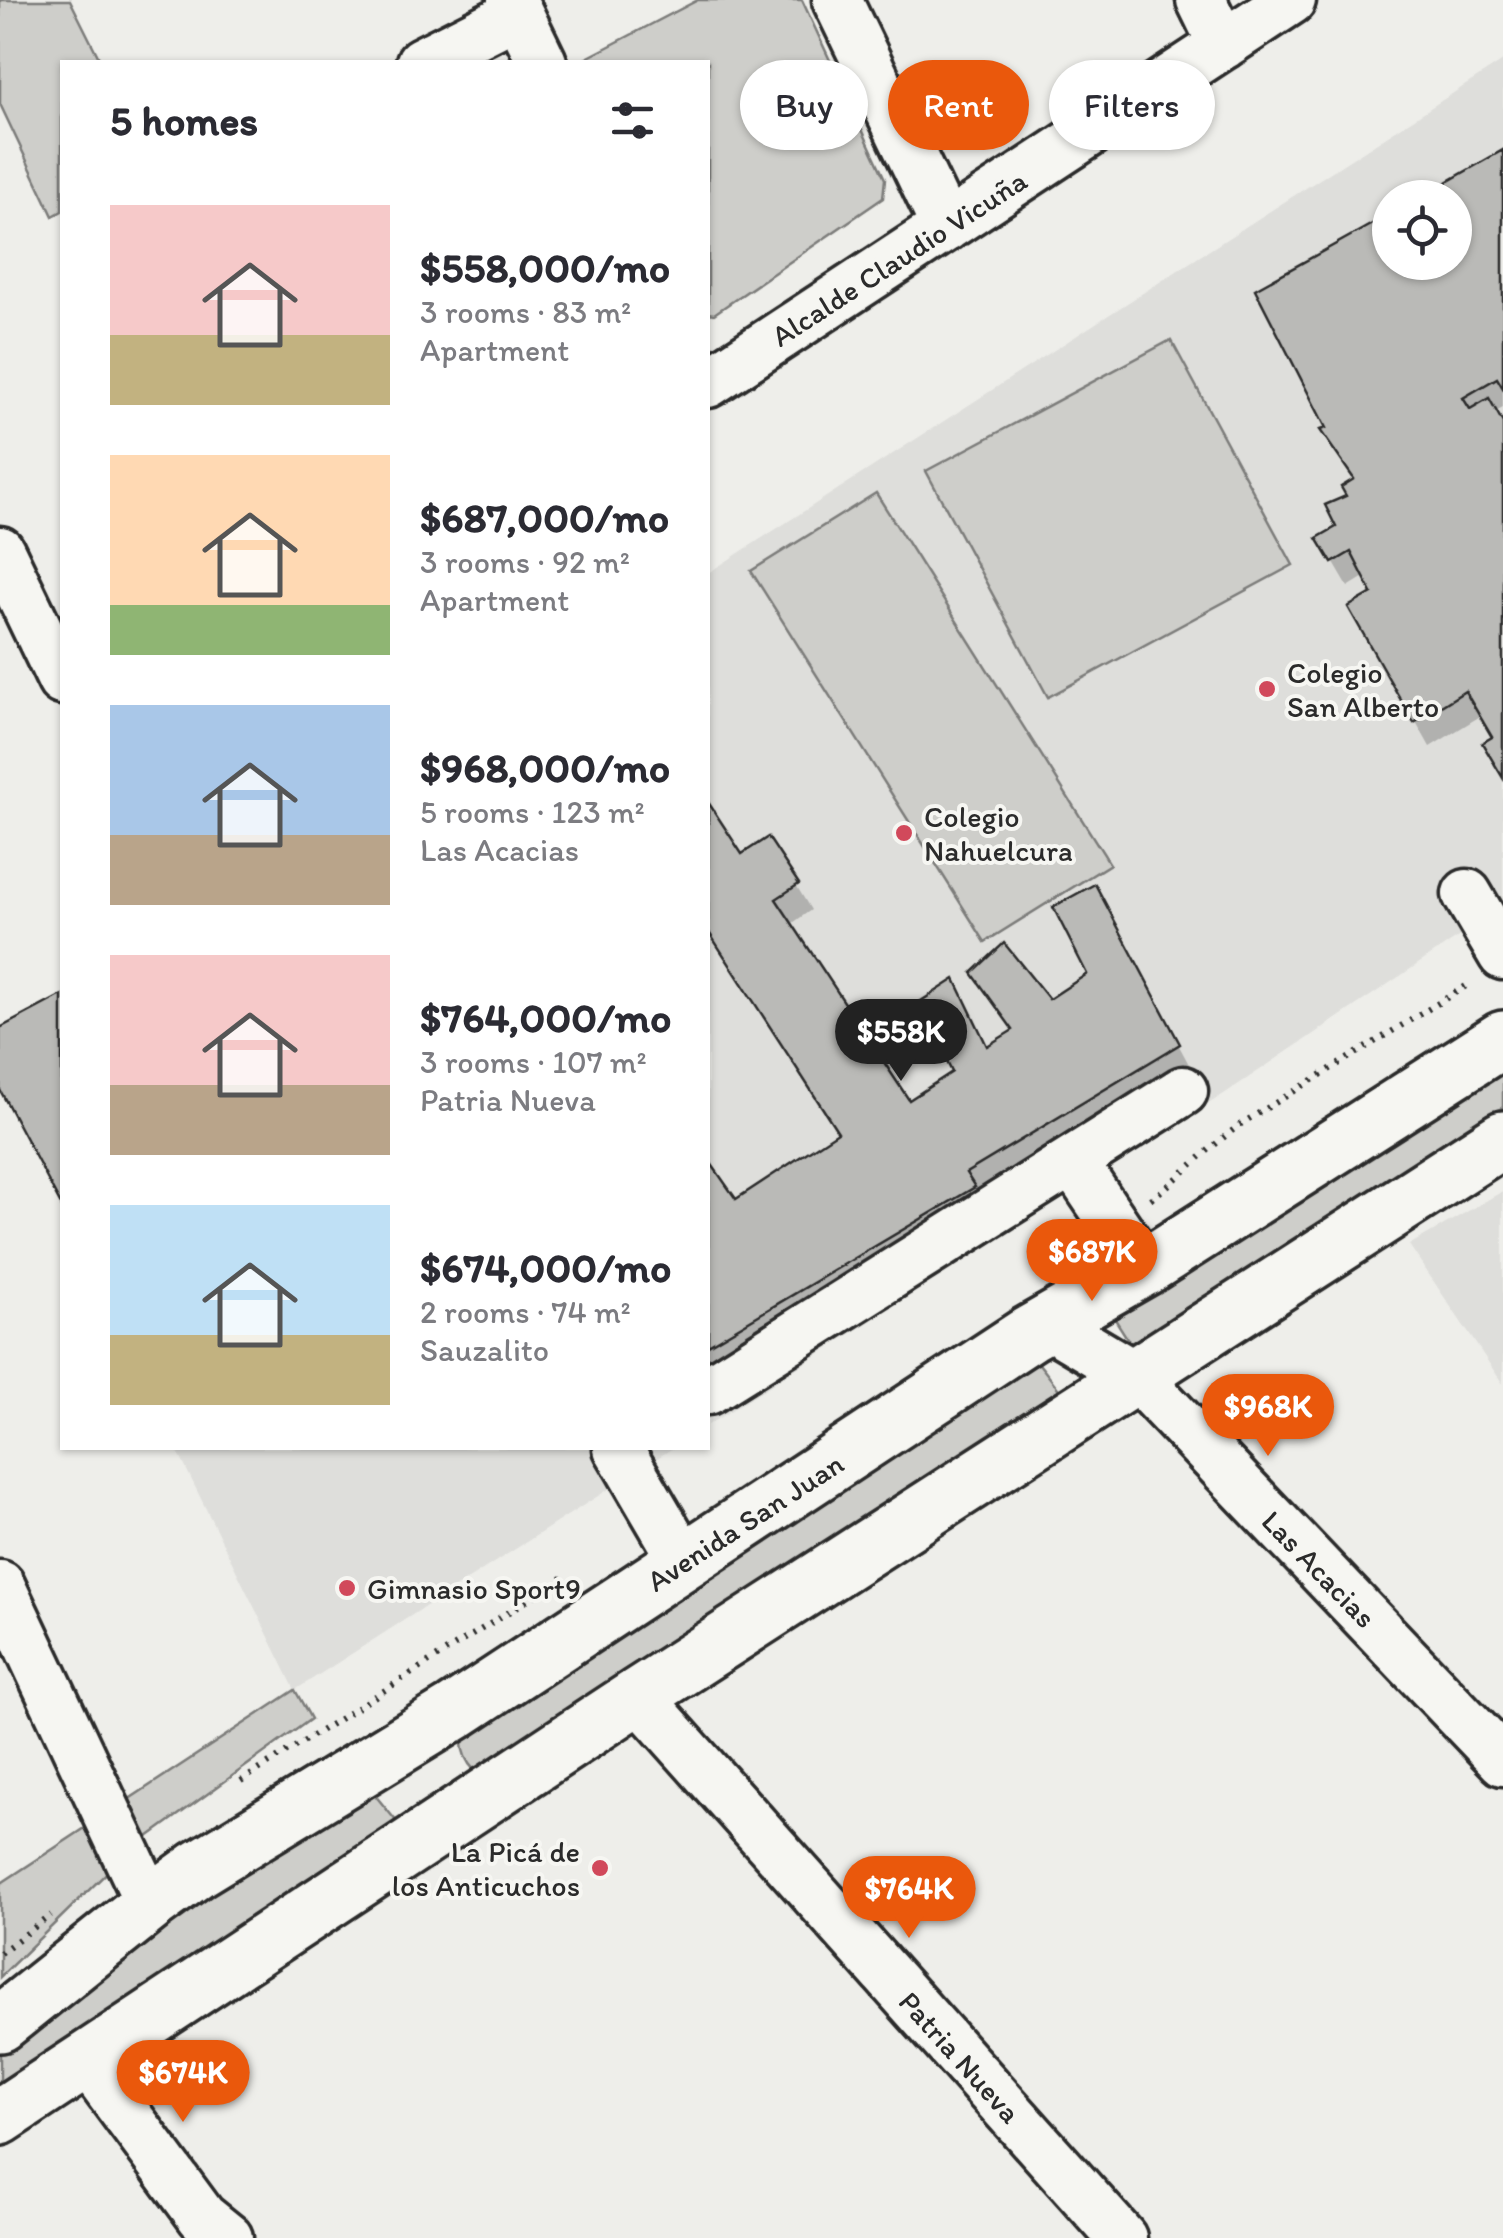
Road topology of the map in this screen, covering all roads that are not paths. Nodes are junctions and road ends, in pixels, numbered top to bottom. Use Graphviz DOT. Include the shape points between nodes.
graph roads {
  1 [pos="837,0"];
  2 [pos="1201,0"];
  3 [pos="1291,0"];
  4 [pos="515,6"];
  5 [pos="1223,45"];
  6 [pos="423,60"];
  7 [pos="541,60"];
  8 [pos="946,227"];
  9 [pos="710,383"];
  10 [pos="0,551"];
  11 [pos="60,676"];
  12 [pos="1466,894"];
  13 [pos="1503,955"];
  14 [pos="1503,1039"];
  15 [pos="1183,1091"];
  16 [pos="1503,1140"];
  17 [pos="1072,1161"];
  18 [pos="1144,1268"];
  19 [pos="1029,1334"];
  20 [pos="1137,1377"];
  21 [pos="710,1389"];
  22 [pos="619,1450"];
  23 [pos="684,1560"];
  24 [pos="0,1585"];
  25 [pos="638,1696"];
  26 [pos="455,1712"];
  27 [pos="1503,1762"];
  28 [pos="534,1764"];
  29 [pos="150,1904"];
  30 [pos="0,2024"];
  31 [pos="86,2061"];
  32 [pos="0,2116"];
  33 [pos="228,2238"];
  34 [pos="1122,2238"];
  1 -- 8 [label="street"];
  2 -- 5 [label="street"];
  3 -- 5 [label="street, Alcalde Claudio Vicuña"];
  4 -- 6 [label="street"];
  4 -- 7 [label="street"];
  5 -- 8 [label="street, Alcalde Claudio Vicuña"];
  8 -- 9 [label="street, Alcalde Claudio Vicuña"];
  10 -- 11 [label="street"];
  12 -- 13 [label="street"];
  14 -- 18 [label="main road, Avenida San Juan"];
  15 -- 17 [label="street"];
  16 -- 20 [label="main road"];
  17 -- 18 [label="street"];
  17 -- 21 [label="street"];
  18 -- 19 [label="main road, Avenida San Juan"];
  19 -- 20 [label="street, Las Acacias" via="1053,1328"];
  19 -- 23 [label="main road, Avenida San Juan"];
  20 -- 25 [label="main road"];
  20 -- 27 [label="street, Las Acacias"];
  22 -- 23 [label="street"];
  23 -- 26 [label="main road, Avenida San Juan"];
  24 -- 29 [label="street"];
  25 -- 28 [label="main road"];
  25 -- 34 [label="street, Patria Nueva"];
  26 -- 28 [label="main road" via="438,1747 456,1778 478,1782"];
  26 -- 29 [label="main road, Avenida San Juan"];
  28 -- 31 [label="main road"];
  29 -- 30 [label="main road, Avenida San Juan"];
  31 -- 32 [label="main road"];
  31 -- 33 [label="street" via="202,2216"];
}
